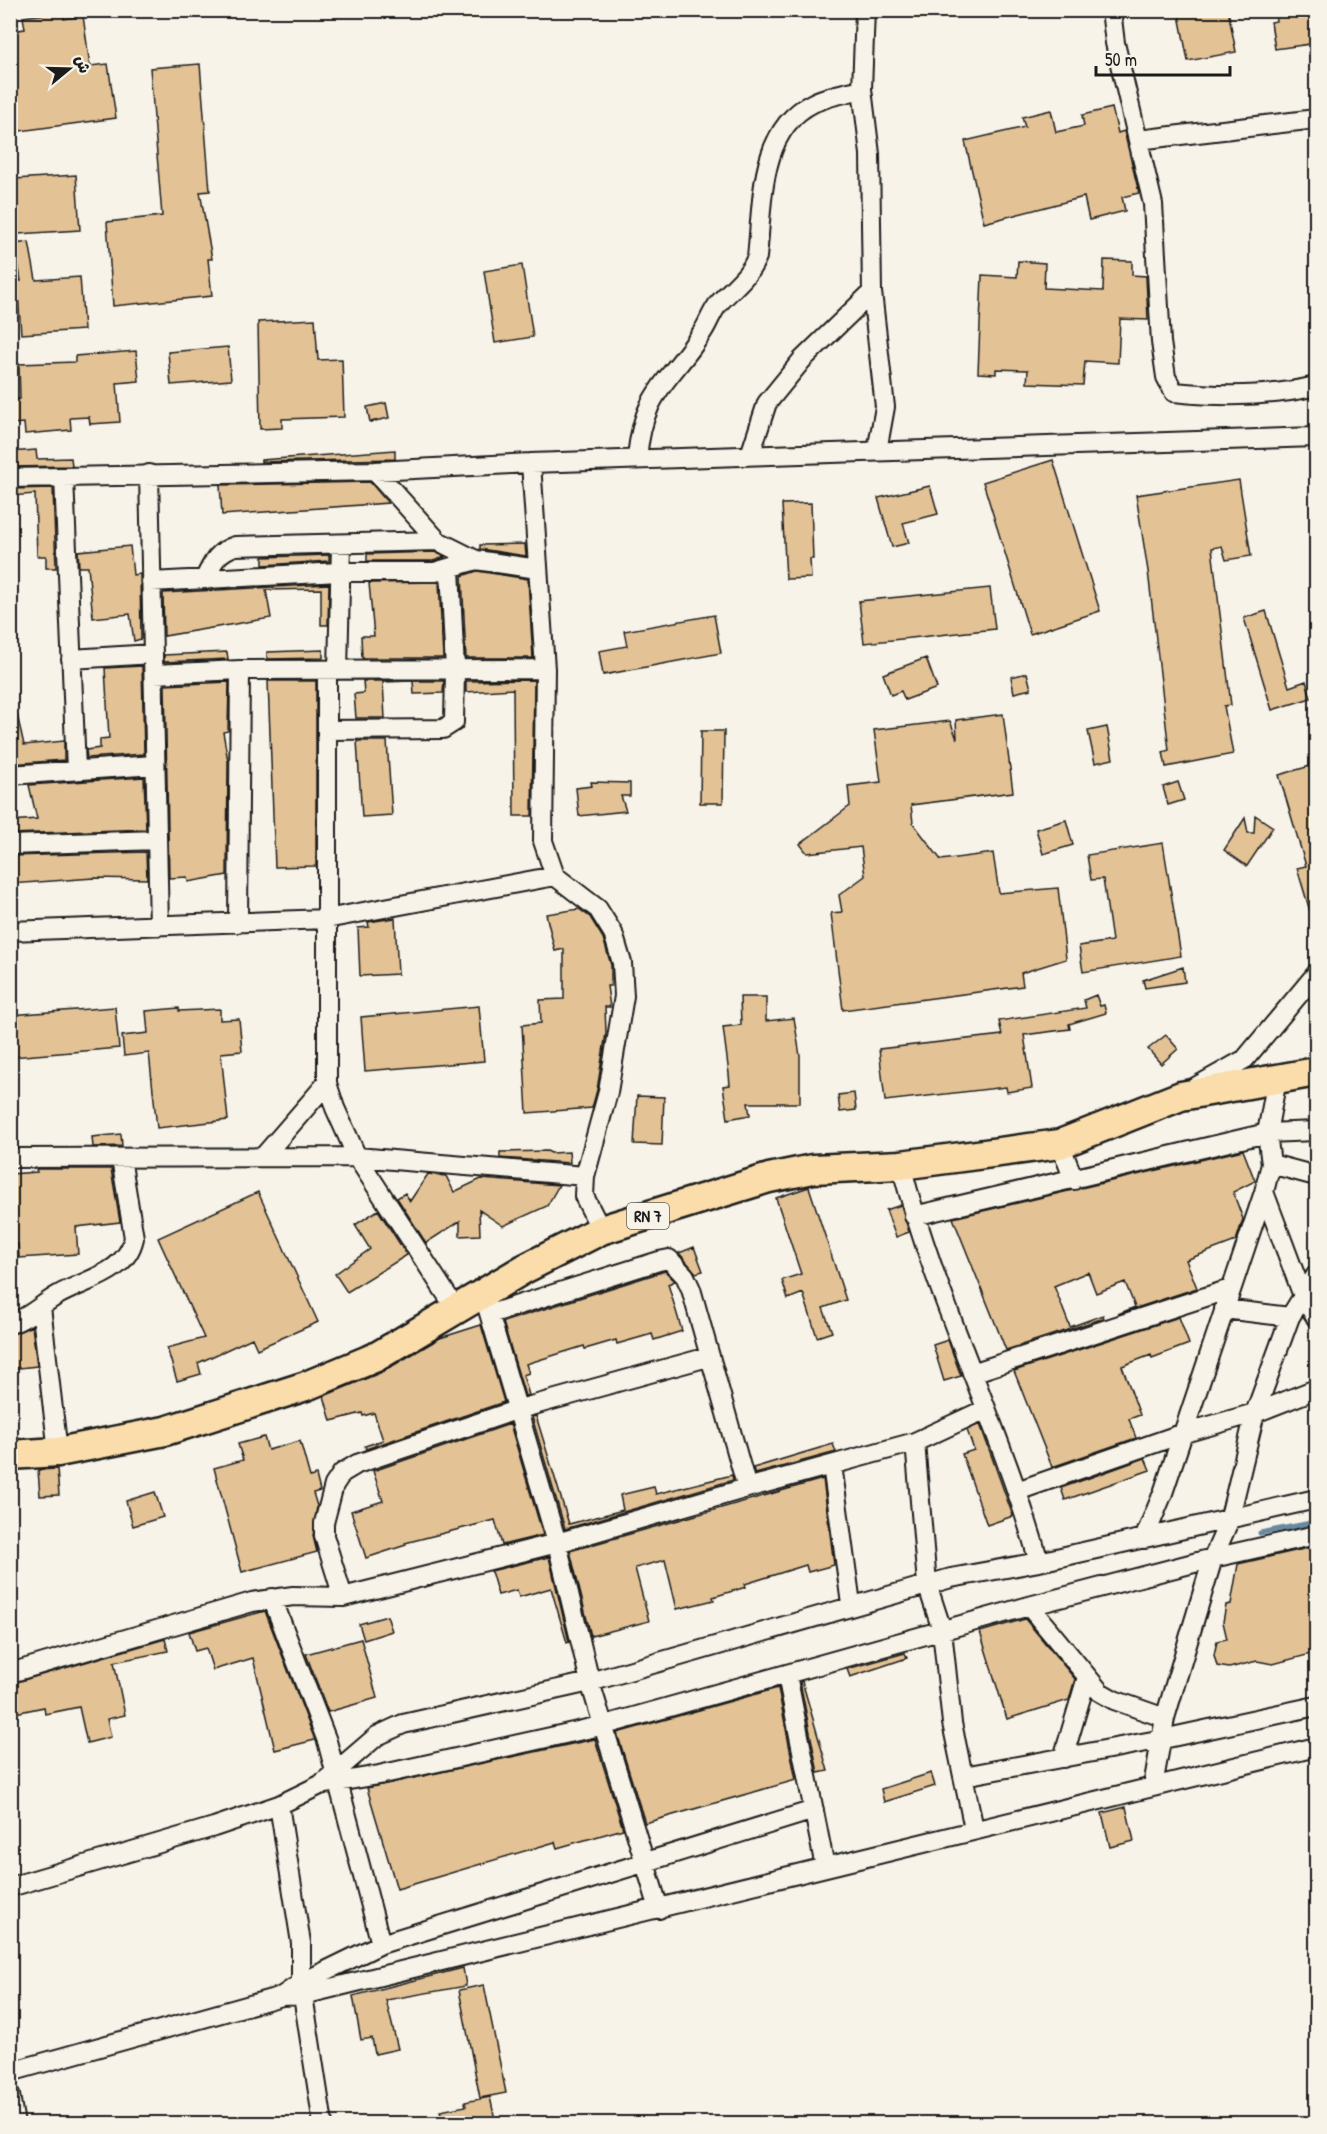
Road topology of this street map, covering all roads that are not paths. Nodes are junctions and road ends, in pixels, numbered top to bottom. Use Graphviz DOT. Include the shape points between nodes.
graph roads {
  1 [pos="865,10"];
  2 [pos="1111,10"];
  3 [pos="862,89"];
  4 [pos="1317,119"];
  5 [pos="1138,140"];
  6 [pos="872,292"];
  7 [pos="1317,386"];
  8 [pos="1317,437"];
  9 [pos="877,451"];
  10 [pos="750,455"];
  11 [pos="637,459"];
  12 [pos="531,463"];
  13 [pos="375,471"];
  14 [pos="149,474"];
  15 [pos="64,477"];
  16 [pos="10,478"];
  17 [pos="438,541"];
  18 [pos="341,544"];
  19 [pos="476,560"];
  20 [pos="450,569"];
  21 [pos="538,569"];
  22 [pos="339,572"];
  23 [pos="205,578"];
  24 [pos="151,582"];
  25 [pos="153,654"];
  26 [pos="71,659"];
  27 [pos="545,669"];
  28 [pos="240,670"];
  29 [pos="333,670"];
  30 [pos="455,670"];
  31 [pos="154,674"];
  32 [pos="327,730"];
  33 [pos="154,765"];
  34 [pos="76,770"];
  35 [pos="10,775"];
  36 [pos="157,840"];
  37 [pos="10,845"];
  38 [pos="555,876"];
  39 [pos="326,919"];
  40 [pos="238,922"];
  41 [pos="159,926"];
  42 [pos="10,932"];
  43 [pos="1317,974"];
  44 [pos="1317,1072"];
  45 [pos="1277,1079"];
  46 [pos="327,1083"];
  47 [pos="1181,1095"];
  48 [pos="1317,1131"];
  49 [pos="1267,1133"];
  50 [pos="1060,1144"];
  51 [pos="263,1156"];
  52 [pos="357,1156"];
  53 [pos="10,1158"];
  54 [pos="121,1158"];
  55 [pos="1270,1164"];
  56 [pos="901,1165"];
  57 [pos="585,1176"];
  58 [pos="1317,1176"];
  59 [pos="1074,1180"];
  60 [pos="1264,1192"];
  61 [pos="914,1216"];
  62 [pos="601,1230"];
  63 [pos="1317,1275"];
  64 [pos="1230,1289"];
  65 [pos="1303,1296"];
  66 [pos="487,1304"];
  67 [pos="41,1307"];
  68 [pos="456,1309"];
  69 [pos="1224,1309"];
  70 [pos="1290,1317"];
  71 [pos="1317,1318"];
  72 [pos="10,1324"];
  73 [pos="708,1357"];
  74 [pos="972,1373"];
  75 [pos="1317,1389"];
  76 [pos="986,1408"];
  77 [pos="516,1410"];
  78 [pos="1255,1413"];
  79 [pos="1181,1434"];
  80 [pos="915,1442"];
  81 [pos="58,1452"];
  82 [pos="10,1455"];
  83 [pos="832,1465"];
  84 [pos="747,1488"];
  85 [pos="1017,1491"];
  86 [pos="1317,1499"];
  87 [pos="1230,1521"];
  88 [pos="1317,1535"];
  89 [pos="1144,1539"];
  90 [pos="557,1544"];
  91 [pos="1213,1558"];
  92 [pos="1039,1562"];
  93 [pos="927,1584"];
  94 [pos="343,1597"];
  95 [pos="272,1598"];
  96 [pos="851,1604"];
  97 [pos="1029,1606"];
  98 [pos="942,1630"];
  99 [pos="10,1673"];
  100 [pos="787,1675"];
  101 [pos="1087,1677"];
  102 [pos="590,1682"];
  103 [pos="1317,1706"];
  104 [pos="1165,1718"];
  105 [pos="604,1725"];
  106 [pos="1163,1739"];
  107 [pos="1317,1747"];
  108 [pos="1064,1758"];
  109 [pos="964,1776"];
  110 [pos="331,1779"];
  111 [pos="1153,1786"];
  112 [pos="279,1805"];
  113 [pos="814,1810"];
  114 [pos="974,1829"];
  115 [pos="644,1861"];
  116 [pos="825,1867"];
  117 [pos="10,1887"];
  118 [pos="659,1909"];
  119 [pos="381,1944"];
  120 [pos="302,1989"];
  121 [pos="10,2072"];
  122 [pos="10,2095"];
  123 [pos="15,2124"];
  124 [pos="323,2124"];
  1 -- 3 [label="street"];
  2 -- 5 [label="street"];
  3 -- 6 [label="street" via="870,154"];
  3 -- 11 [label="street" via="814,102 796,113 779,133 769,158 752,270 720,302 704,331 663,381 645,416"];
  4 -- 5 [label="street"];
  5 -- 7 [label="street" via="1153,204 1161,342 1169,386 1174,392 1197,394 1281,394"];
  6 -- 9 [label="street" via="885,407"];
  6 -- 10 [label="street" via="802,360 767,403"];
  8 -- 9 [label="street"];
  9 -- 10 [label="street"];
  10 -- 11 [label="street"];
  11 -- 12 [label="street"];
  12 -- 13 [label="street"];
  12 -- 21 [label="street"];
  13 -- 14 [label="street"];
  13 -- 17 [label="street"];
  14 -- 15 [label="street"];
  14 -- 24 [label="street"];
  15 -- 16 [label="street"];
  15 -- 26 [label="street"];
  17 -- 18 [label="street"];
  17 -- 19 [label="street"];
  18 -- 22 [label="street"];
  18 -- 23 [label="street" via="235,546 215,558"];
  19 -- 20 [label="street"];
  19 -- 21 [label="street"];
  20 -- 22 [label="street"];
  20 -- 30 [label="street"];
  21 -- 27 [label="street"];
  22 -- 23 [label="street"];
  22 -- 29 [label="street"];
  23 -- 24 [label="street"];
  24 -- 25 [label="street"];
  25 -- 26 [label="street"];
  25 -- 31 [label="street"];
  26 -- 34 [label="street"];
  27 -- 30 [label="street"];
  27 -- 38 [label="street" via="543,841"];
  28 -- 29 [label="street"];
  28 -- 31 [label="street"];
  28 -- 40 [label="street"];
  29 -- 30 [label="street"];
  29 -- 32 [label="street"];
  30 -- 32 [label="street" via="456,713 451,726"];
  31 -- 33 [label="street"];
  32 -- 39 [label="street"];
  33 -- 34 [label="street"];
  33 -- 36 [label="street"];
  34 -- 35 [label="street"];
  36 -- 37 [label="street"];
  36 -- 41 [label="street"];
  38 -- 39 [label="street"];
  38 -- 57 [label="street" via="598,909 613,933 622,963 624,996 608,1092"];
  39 -- 40 [label="street"];
  39 -- 46 [label="street"];
  40 -- 41 [label="street"];
  41 -- 42 [label="street"];
  43 -- 47 [label="street" via="1245,1059"];
  44 -- 45 [label="main road, RN 7"];
  45 -- 47 [label="main road, RN 7"];
  45 -- 49 [label="street"];
  46 -- 51 [label="street"];
  46 -- 52 [label="street" via="334,1108"];
  47 -- 50 [label="main road, RN 7"];
  48 -- 49 [label="street"];
  49 -- 55 [label="street"];
  49 -- 59 [label="street"];
  50 -- 56 [label="main road, RN 7"];
  50 -- 59 [label="street"];
  51 -- 52 [label="street"];
  51 -- 54 [label="street"];
  52 -- 57 [label="street"];
  52 -- 68 [label="street"];
  53 -- 54 [label="street"];
  54 -- 67 [label="street" via="134,1238 132,1248 104,1275 63,1292"];
  55 -- 58 [label="street"];
  55 -- 60 [label="street"];
  56 -- 61 [label="street"];
  56 -- 62 [label="main road, RN 7" via="843,1166 780,1176"];
  57 -- 62 [label="street" via="584,1196"];
  59 -- 61 [label="street"];
  60 -- 64 [label="street"];
  60 -- 65 [label="street"];
  61 -- 74 [label="street"];
  62 -- 66 [label="main road, RN 7" via="524,1269"];
  63 -- 65 [label="street"];
  64 -- 69 [label="street"];
  64 -- 74 [label="street"];
  65 -- 70 [label="street"];
  65 -- 71 [label="street"];
  66 -- 68 [label="main road, RN 7"];
  66 -- 73 [label="street" via="669,1259 691,1289"];
  66 -- 77 [label="street"];
  67 -- 72 [label="street"];
  67 -- 81 [label="street"];
  68 -- 81 [label="main road, RN 7" via="376,1357 306,1386 165,1431"];
  69 -- 70 [label="street"];
  69 -- 79 [label="street"];
  70 -- 78 [label="street"];
  73 -- 77 [label="street"];
  73 -- 84 [label="street"];
  74 -- 76 [label="street"];
  75 -- 78 [label="street"];
  76 -- 80 [label="street"];
  76 -- 85 [label="street"];
  77 -- 90 [label="street"];
  77 -- 94 [label="street" via="357,1464 342,1473 334,1485 324,1536"];
  78 -- 79 [label="street"];
  78 -- 87 [label="street"];
  79 -- 85 [label="street"];
  79 -- 89 [label="street"];
  80 -- 83 [label="street"];
  80 -- 93 [label="street"];
  81 -- 82 [label="main road, RN 7"];
  83 -- 84 [label="street"];
  83 -- 96 [label="street"];
  84 -- 90 [label="street"];
  85 -- 92 [label="street"];
  86 -- 87 [label="street"];
  87 -- 89 [label="street"];
  87 -- 91 [label="street"];
  88 -- 91 [label="street"];
  89 -- 92 [label="street"];
  90 -- 94 [label="street"];
  90 -- 102 [label="street"];
  91 -- 97 [label="street"];
  91 -- 104 [label="street"];
  92 -- 93 [label="street"];
  93 -- 96 [label="street"];
  93 -- 98 [label="street"];
  94 -- 95 [label="street"];
  95 -- 99 [label="street"];
  95 -- 110 [label="street" via="327,1740"];
  96 -- 102 [label="street"];
  97 -- 98 [label="street"];
  97 -- 101 [label="street"];
  98 -- 100 [label="street"];
  98 -- 109 [label="street" via="952,1723"];
  100 -- 105 [label="street"];
  100 -- 113 [label="street"];
  101 -- 104 [label="street" via="1113,1700"];
  101 -- 108 [label="street"];
  102 -- 105 [label="street"];
  102 -- 110 [label="street" via="388,1729"];
  103 -- 106 [label="street"];
  104 -- 106 [label="street"];
  105 -- 110 [label="street"];
  105 -- 115 [label="street"];
  106 -- 108 [label="street"];
  106 -- 111 [label="street"];
  107 -- 111 [label="street"];
  108 -- 109 [label="street"];
  109 -- 114 [label="street"];
  110 -- 112 [label="street"];
  110 -- 119 [label="street"];
  111 -- 114 [label="street"];
  112 -- 117 [label="street"];
  112 -- 120 [label="street" via="301,1943"];
  113 -- 115 [label="street"];
  113 -- 116 [label="street"];
  114 -- 116 [label="street"];
  115 -- 118 [label="street"];
  115 -- 119 [label="street"];
  116 -- 118 [label="street"];
  118 -- 120 [label="street"];
  119 -- 120 [label="street"];
  120 -- 121 [label="street"];
  120 -- 124 [label="street"];
  122 -- 123 [label="street"];
}
